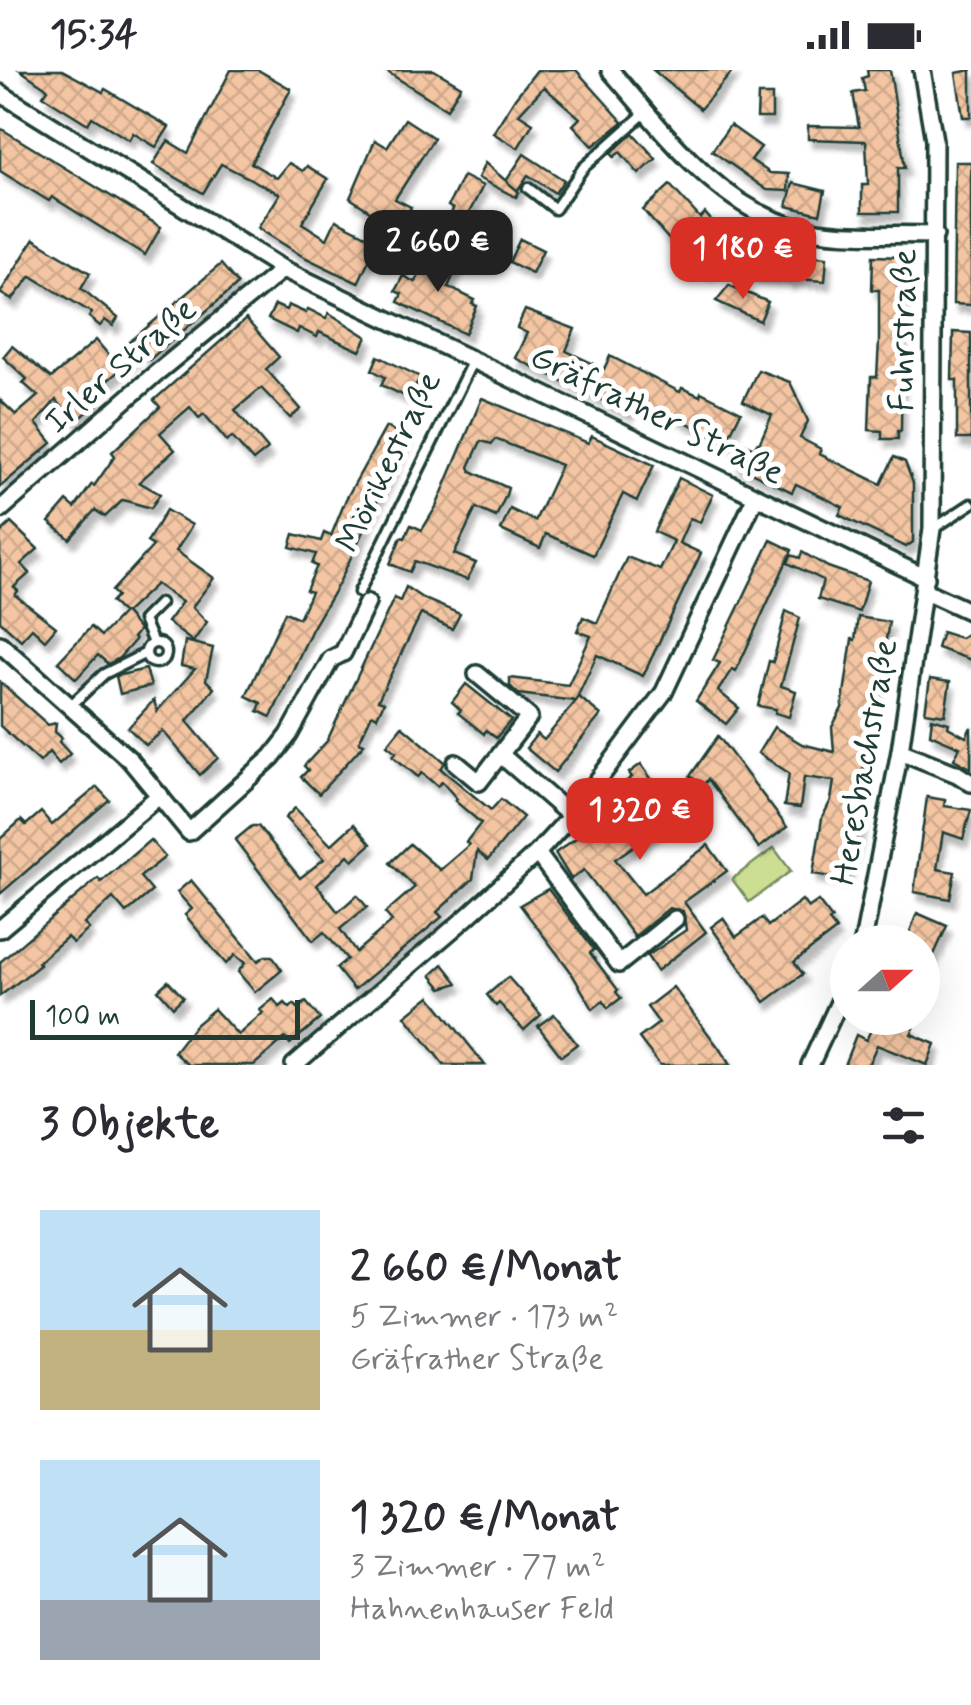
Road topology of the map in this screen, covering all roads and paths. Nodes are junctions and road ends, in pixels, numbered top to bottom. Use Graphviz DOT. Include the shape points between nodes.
graph roads {
  1 [pos="610,70"];
  2 [pos="922,70"];
  3 [pos="0,93"];
  4 [pos="646,110"];
  5 [pos="528,188"];
  6 [pos="935,235"];
  7 [pos="283,268"];
  8 [pos="474,360"];
  9 [pos="755,498"];
  10 [pos="971,504"];
  11 [pos="0,510"];
  12 [pos="932,529"];
  13 [pos="925,585"];
  14 [pos="363,597"];
  15 [pos="160,603"];
  16 [pos="971,612"];
  17 [pos="154,643"];
  18 [pos="0,644"];
  19 [pos="146,653"];
  20 [pos="477,674"];
  21 [pos="70,706"];
  22 [pos="900,751"];
  23 [pos="501,755"];
  24 [pos="456,763"];
  25 [pos="971,783"];
  26 [pos="160,795"];
  27 [pos="572,816"];
  28 [pos="536,853"];
  29 [pos="675,918"];
  30 [pos="866,925"];
  31 [pos="0,929"];
  32 [pos="830,1022"];
  33 [pos="294,1065"];
  34 [pos="810,1065"];
  1 -- 4 [label="street"];
  2 -- 6 [label="street, Fuhrstraße" via="934,140"];
  3 -- 7 [label="street, Gräfrather Straße"];
  4 -- 5 [label="lane" via="583,168 555,208"];
  4 -- 6 [label="street" via="710,178 766,217 829,232"];
  6 -- 12 [label="street, Fuhrstraße"];
  7 -- 8 [label="street, Gräfrather Straße"];
  7 -- 11 [label="street, Irler Straße"];
  8 -- 9 [label="street, Gräfrather Straße"];
  8 -- 14 [label="lane, Mörikestraße"];
  9 -- 13 [label="street, Gräfrather Straße"];
  9 -- 27 [label="street" via="664,692"];
  10 -- 12 [label="lane"];
  12 -- 13 [label="street, Fuhrstraße"];
  13 -- 16 [label="street, Gräfrather Straße"];
  13 -- 22 [label="street, Heresbachstraße"];
  14 -- 26 [label="street, Mörikestraße" via="343,653 331,659 272,757 188,832"];
  15 -- 17 [label="lane" via="144,620"];
  17 -- 19 [label="lane"];
  17 -- 19 [label="lane" via="165,648 165,658 154,663"];
  18 -- 21 [label="street"];
  19 -- 21 [label="lane" via="104,674"];
  20 -- 23 [label="street" via="529,716"];
  21 -- 26 [label="street"];
  22 -- 25 [label="street"];
  22 -- 30 [label="street, Heresbachstraße"];
  23 -- 24 [label="street" via="479,782"];
  23 -- 27 [label="street"];
  26 -- 31 [label="street"];
  27 -- 28 [label="street"];
  28 -- 29 [label="street" via="619,964"];
  28 -- 33 [label="street"];
  32 -- 34 [label="street"];
}
